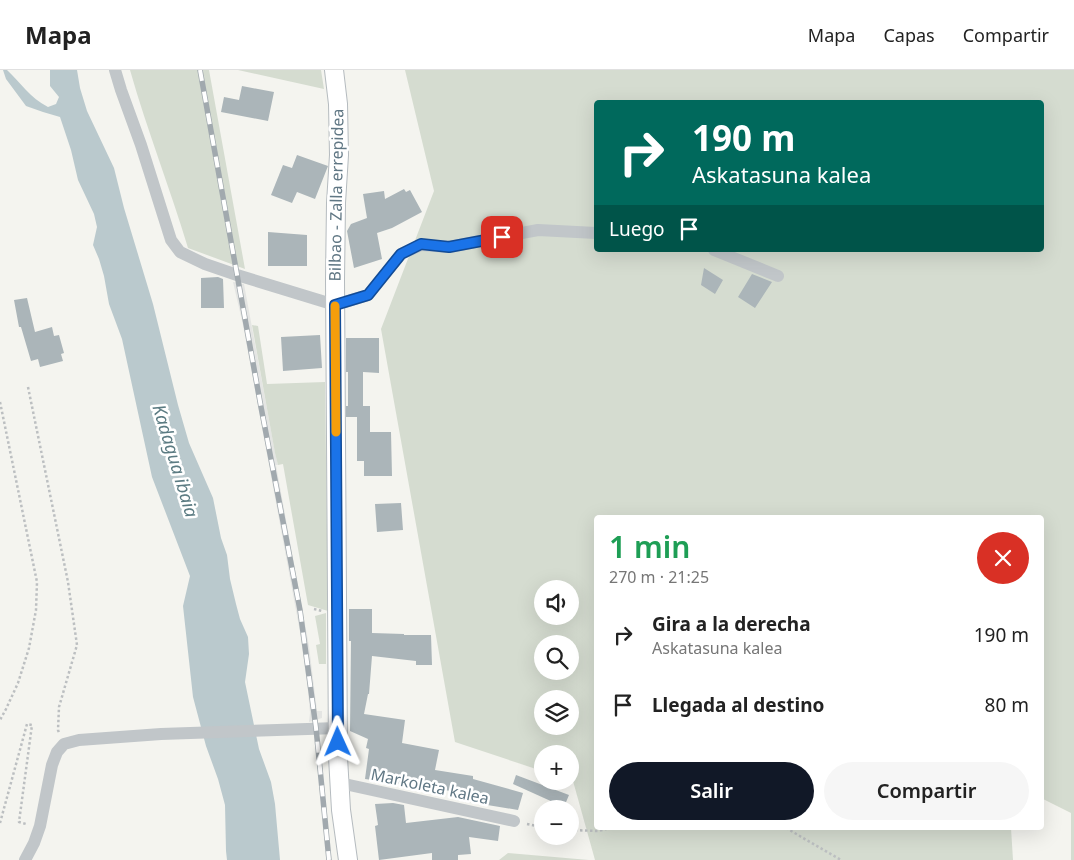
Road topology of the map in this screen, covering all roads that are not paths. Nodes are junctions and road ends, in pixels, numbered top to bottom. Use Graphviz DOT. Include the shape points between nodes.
graph roads {
  1 [pos="115,70"];
  2 [pos="334,70"];
  3 [pos="594,233"];
  4 [pos="719,252"];
  5 [pos="778,276"];
  6 [pos="335,305"];
  7 [pos="338,728"];
  8 [pos="340,783"];
  9 [pos="514,820"];
  10 [pos="25,860"];
  11 [pos="348,860"];
  1 -- 6 [label="street" via="171,240 180,252 237,275"];
  2 -- 6 [label="street, Bilbao - Zalla errepidea" via="339,156"];
  3 -- 6 [label="street" via="538,230 449,247 421,244 401,254 368,295"];
  4 -- 5 [label="street"];
  6 -- 7 [label="street, Bilbao - Zalla errepidea"];
  7 -- 8 [label="street, Bilbao - Zalla errepidea"];
  7 -- 10 [label="street" via="161,734 64,744 52,765 40,826"];
  8 -- 9 [label="street, Markoleta kalea"];
  8 -- 11 [label="street, Bilbao - Zalla errepidea"];
}
